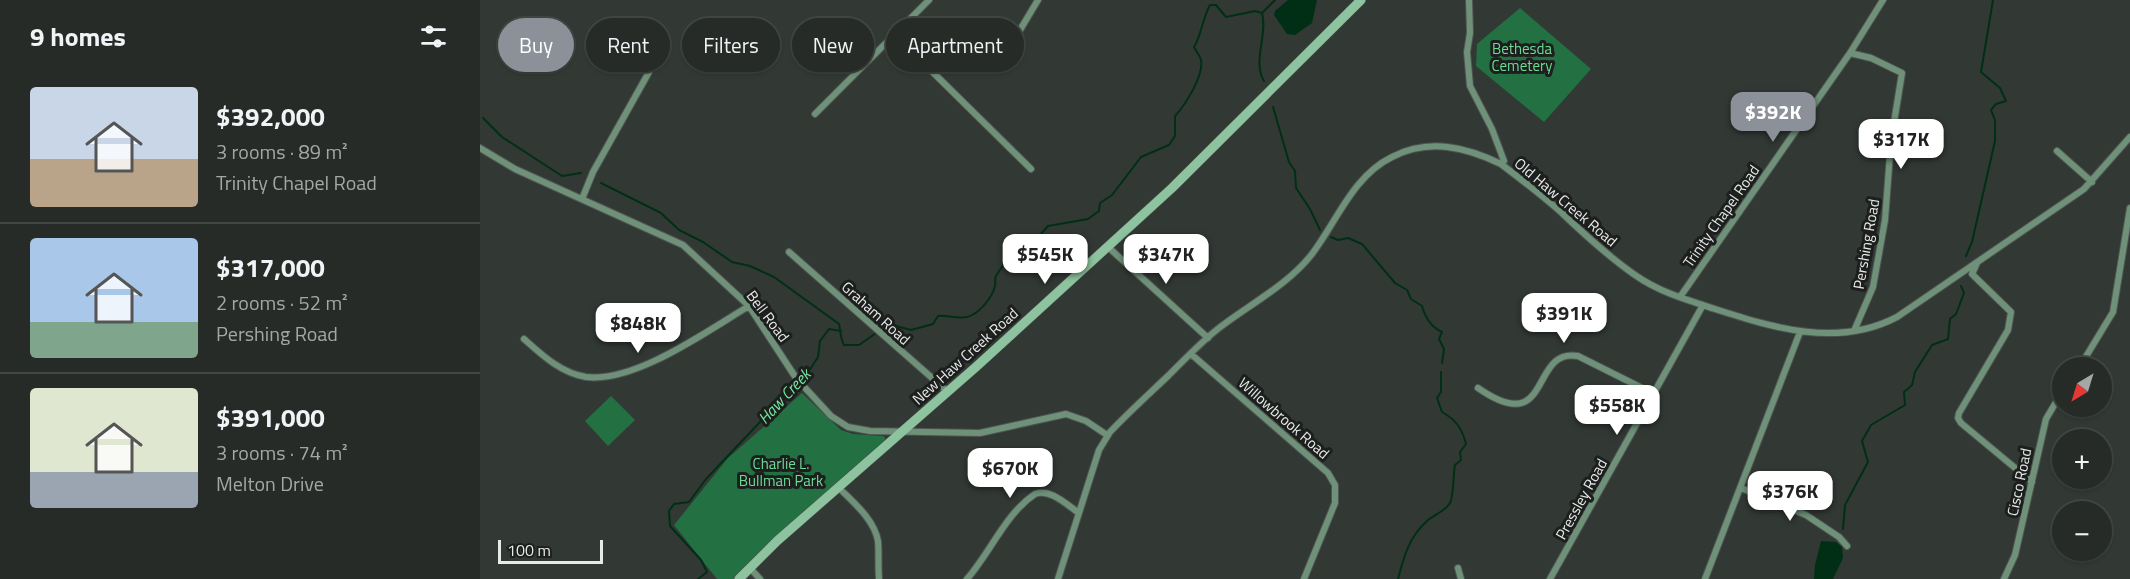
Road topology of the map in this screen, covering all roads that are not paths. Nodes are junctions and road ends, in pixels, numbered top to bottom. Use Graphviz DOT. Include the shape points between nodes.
graph roads {
  1 [pos="929,0"];
  2 [pos="1038,0"];
  3 [pos="1469,0"];
  4 [pos="1883,0"];
  5 [pos="1356,2"];
  6 [pos="910,18"];
  7 [pos="1024,23"];
  8 [pos="886,42"];
  9 [pos="1850,52"];
  10 [pos="649,72"];
  11 [pos="933,72"];
  12 [pos="815,114"];
  13 [pos="2130,137"];
  14 [pos="480,148"];
  15 [pos="2057,151"];
  16 [pos="1502,164"];
  17 [pos="1031,169"];
  18 [pos="2092,182"];
  19 [pos="582,199"];
  20 [pos="2130,208"];
  21 [pos="1108,247"];
  22 [pos="789,252"];
  23 [pos="1977,262"];
  24 [pos="1680,297"];
  25 [pos="1703,305"];
  26 [pos="749,306"];
  27 [pos="1854,331"];
  28 [pos="1800,332"];
  29 [pos="1208,338"];
  30 [pos="524,339"];
  31 [pos="1191,354"];
  32 [pos="2086,357"];
  33 [pos="1478,388"];
  34 [pos="948,392"];
  35 [pos="1654,394"];
  36 [pos="2052,408"];
  37 [pos="902,431"];
  38 [pos="1107,435"];
  39 [pos="2032,482"];
  40 [pos="838,487"];
  41 [pos="1741,489"];
  42 [pos="1079,513"];
  43 [pos="1847,546"];
  44 [pos="750,568"];
  45 [pos="1458,568"];
  46 [pos="739,579"];
  47 [pos="760,579"];
  48 [pos="879,579"];
  49 [pos="967,579"];
  50 [pos="1058,579"];
  51 [pos="1304,579"];
  52 [pos="1461,579"];
  53 [pos="1550,579"];
  54 [pos="1705,579"];
  55 [pos="2004,579"];
  1 -- 6 [label="street"];
  2 -- 7 [label="street"];
  3 -- 16 [label="street" via="1470,86 1492,129"];
  4 -- 9 [label="street, Trinity Chapel Road"];
  5 -- 21 [label="street, New Haw Creek Road" via="1172,188"];
  8 -- 12 [label="street"];
  9 -- 24 [label="street, Trinity Chapel Road"];
  9 -- 27 [label="street, Pershing Road" via="1902,73 1873,287"];
  10 -- 19 [label="street"];
  11 -- 17 [label="street"];
  13 -- 18 [label="street, Old Haw Creek Road"];
  14 -- 19 [label="street, Bell Road" via="515,169"];
  15 -- 18 [label="street"];
  16 -- 24 [label="street, Old Haw Creek Road" via="1634,274"];
  16 -- 29 [label="street, Old Haw Creek Road" via="1477,153 1428,145 1386,160 1346,201 1304,264"];
  18 -- 23 [label="street, Old Haw Creek Road"];
  19 -- 26 [label="street, Bell Road" via="683,245"];
  20 -- 32 [label="street" via="2113,312"];
  21 -- 29 [label="street"];
  21 -- 34 [label="street, New Haw Creek Road"];
  22 -- 34 [label="street, Graham Road"];
  23 -- 27 [label="street, Old Haw Creek Road" via="1897,317"];
  23 -- 39 [label="street" via="1972,274 2011,312 2008,330 1958,418"];
  24 -- 25 [label="street, Old Haw Creek Road"];
  25 -- 28 [label="street, Old Haw Creek Road"];
  25 -- 35 [label="street, Pressley Road"];
  26 -- 30 [label="street" via="654,360 606,377 565,370"];
  26 -- 37 [label="street, Bell Road" via="799,381 831,416 859,431"];
  27 -- 28 [label="street, Old Haw Creek Road"];
  28 -- 41 [label="street"];
  29 -- 31 [label="street, Old Haw Creek Road"];
  31 -- 38 [label="street, Old Haw Creek Road"];
  31 -- 51 [label="street, Willowbrook Road" via="1298,445 1334,481 1335,503"];
  33 -- 35 [label="street" via="1494,400 1529,401 1547,370 1570,354"];
  34 -- 37 [label="street, New Haw Creek Road"];
  35 -- 53 [label="street, Pressley Road"];
  36 -- 39 [label="street, Cisco Road" via="2046,418"];
  37 -- 38 [label="street, Bell Road" via="980,433 1066,414 1079,417"];
  37 -- 40 [label="street, New Haw Creek Road"];
  38 -- 42 [label="street, Old Haw Creek Road"];
  39 -- 55 [label="street, Cisco Road" via="2015,555"];
  40 -- 44 [label="street, New Haw Creek Road"];
  40 -- 48 [label="street" via="874,528"];
  41 -- 43 [label="street" via="1806,515"];
  41 -- 54 [label="street"];
  42 -- 49 [label="street" via="1047,493 1035,494 1013,514"];
  42 -- 50 [label="street, Old Haw Creek Road"];
  44 -- 46 [label="street, New Haw Creek Road"];
  44 -- 47 [label="street"];
  45 -- 52 [label="street"];
}
